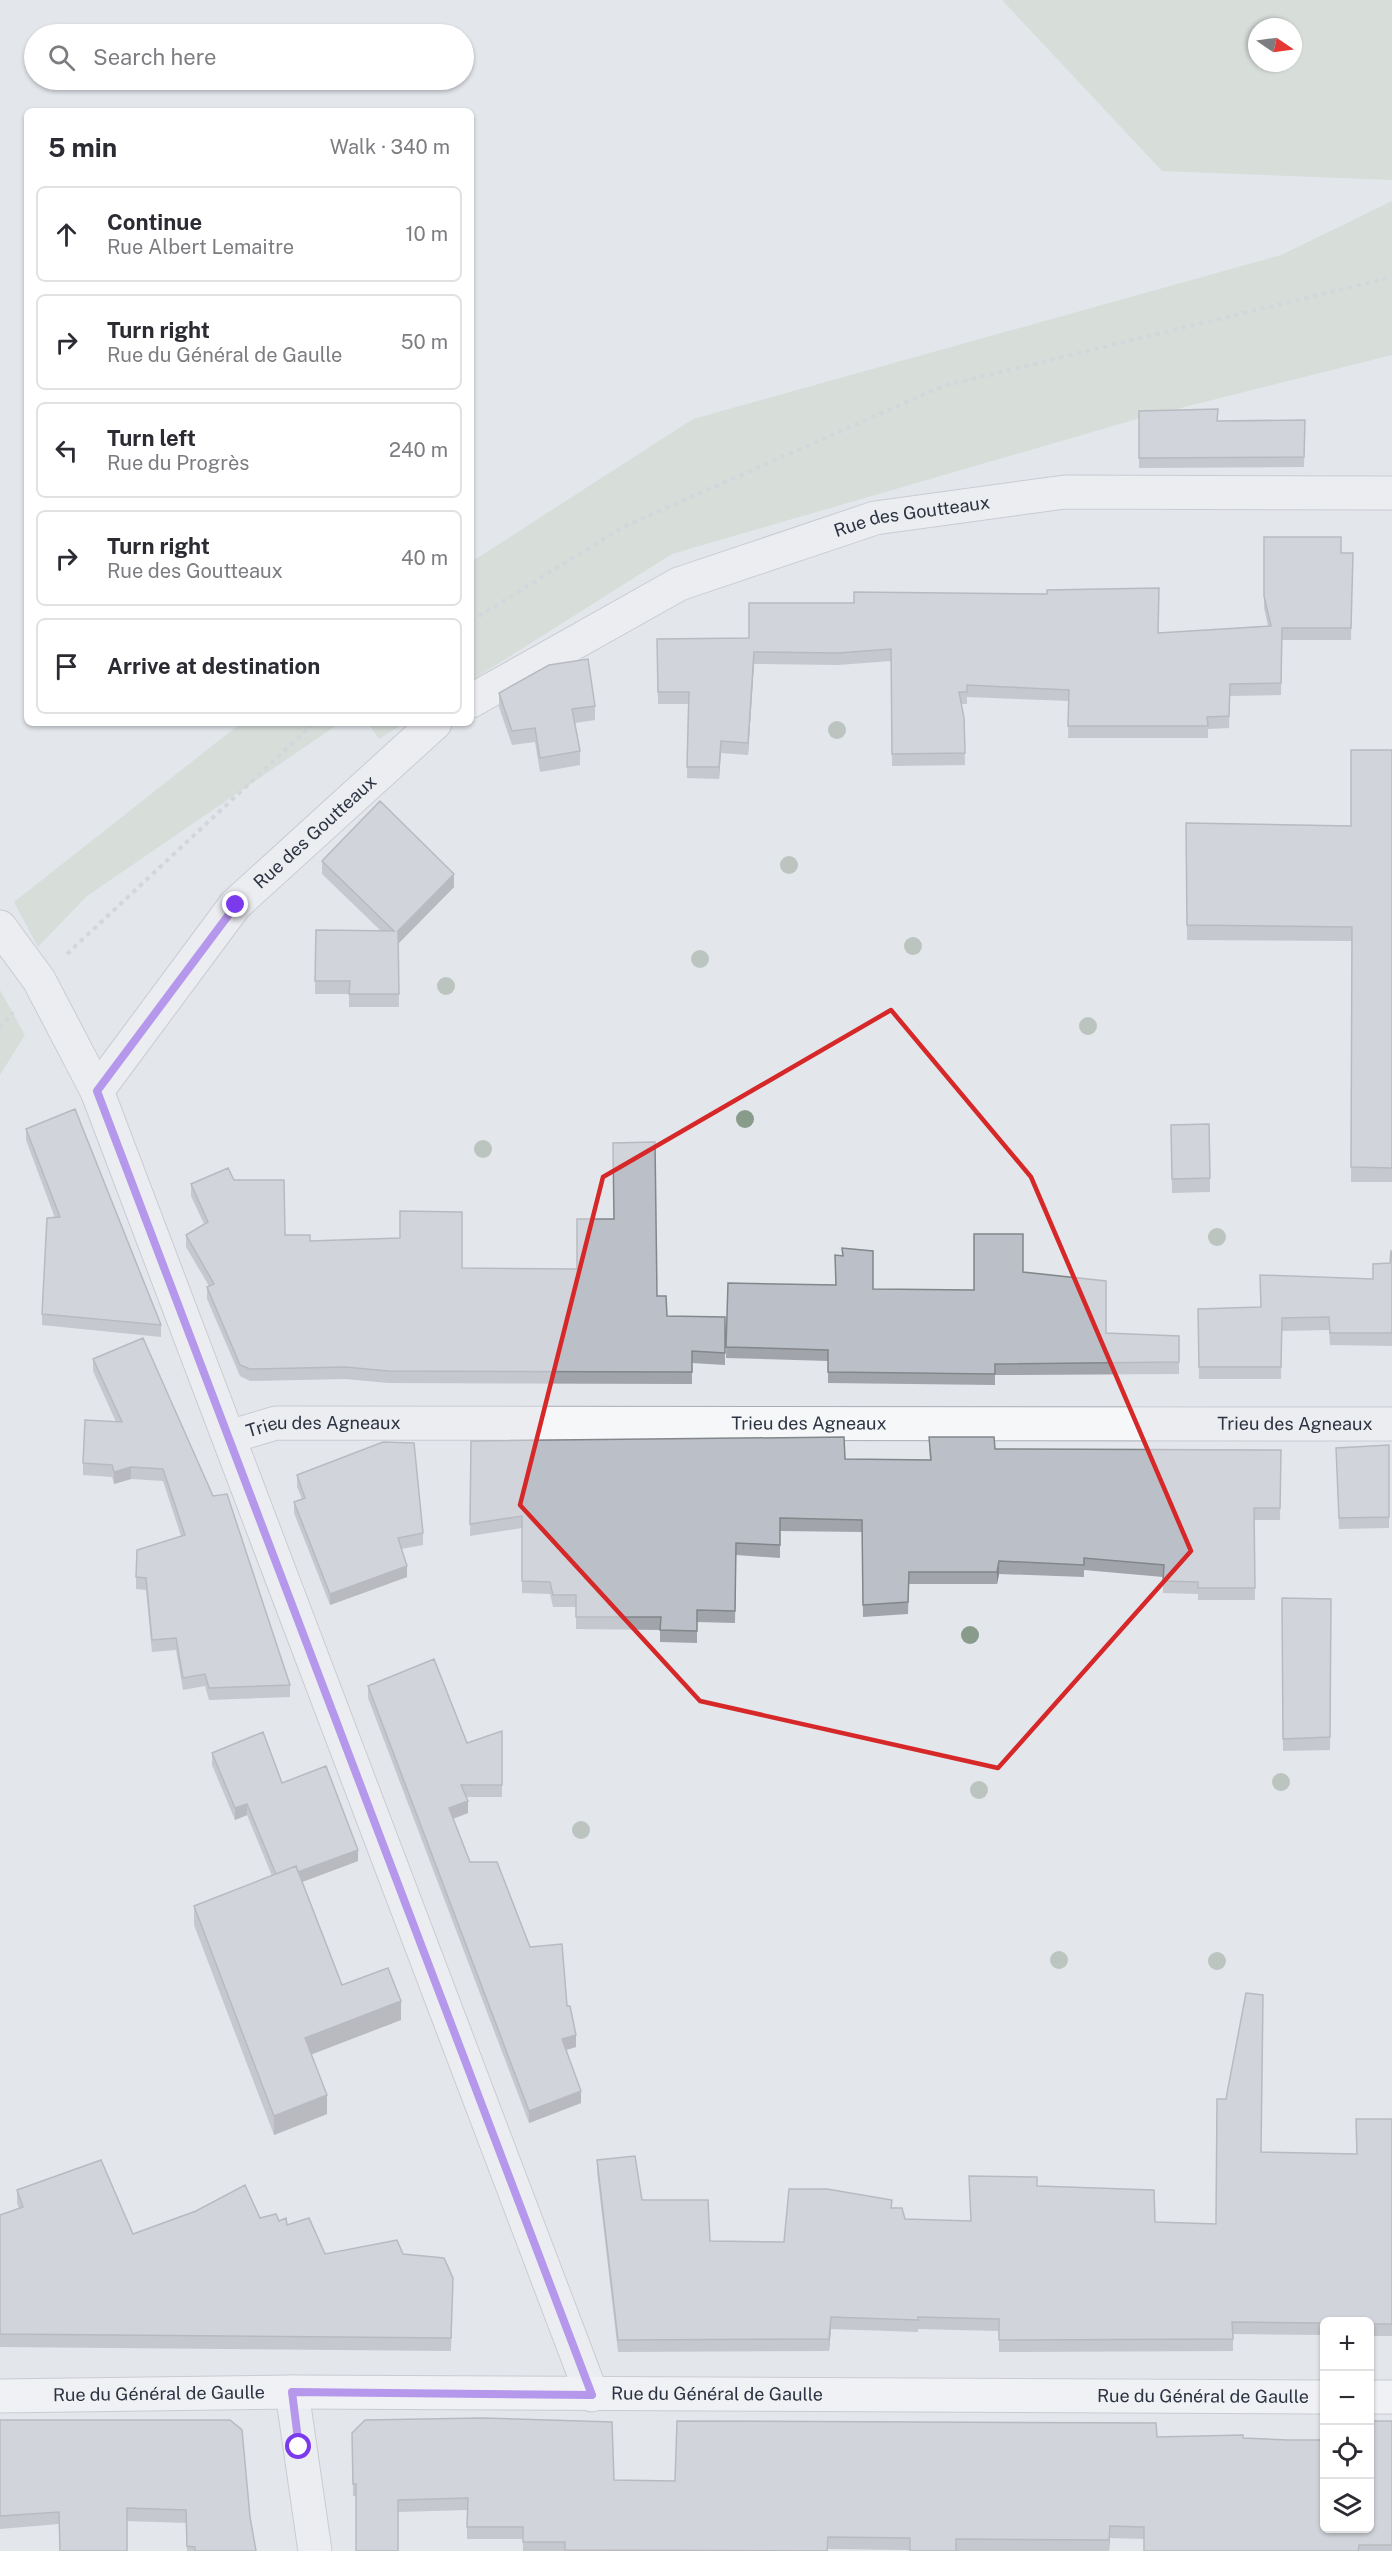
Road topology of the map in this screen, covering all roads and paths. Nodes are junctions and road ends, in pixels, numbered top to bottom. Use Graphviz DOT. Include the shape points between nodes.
graph roads {
  1 [pos="1392,277"];
  2 [pos="1392,493"];
  3 [pos="474,619"];
  4 [pos="474,699"];
  5 [pos="311,726"];
  6 [pos="432,726"];
  7 [pos="0,927"];
  8 [pos="39,980"];
  9 [pos="0,1028"];
  10 [pos="97,1091"];
  11 [pos="1392,1424"];
  12 [pos="229,1437"];
  13 [pos="292,2392"];
  14 [pos="592,2395"];
  15 [pos="0,2396"];
  16 [pos="1320,2397"];
  17 [pos="1374,2397"];
  18 [pos="1392,2397"];
  19 [pos="315,2551"];
  1 -- 3 [label="path" via="942,386 623,527"];
  2 -- 4 [label="street, Rue des Goutteaux" via="1065,492 876,518 679,584"];
  5 -- 8 [label="path"];
  6 -- 10 [label="street, Rue des Goutteaux" via="236,905"];
  7 -- 8 [label="street"];
  8 -- 9 [label="path"];
  8 -- 10 [label="street"];
  10 -- 12 [label="street"];
  11 -- 12 [label="street, Trieu des Agneaux" via="276,1423"];
  12 -- 14 [label="street"];
  13 -- 14 [label="main road, Rue du Général de Gaulle"];
  13 -- 15 [label="main road, Rue du Général de Gaulle"];
  13 -- 19 [label="street"];
  14 -- 16 [label="main road, Rue du Général de Gaulle"];
  17 -- 18 [label="main road"];
}
